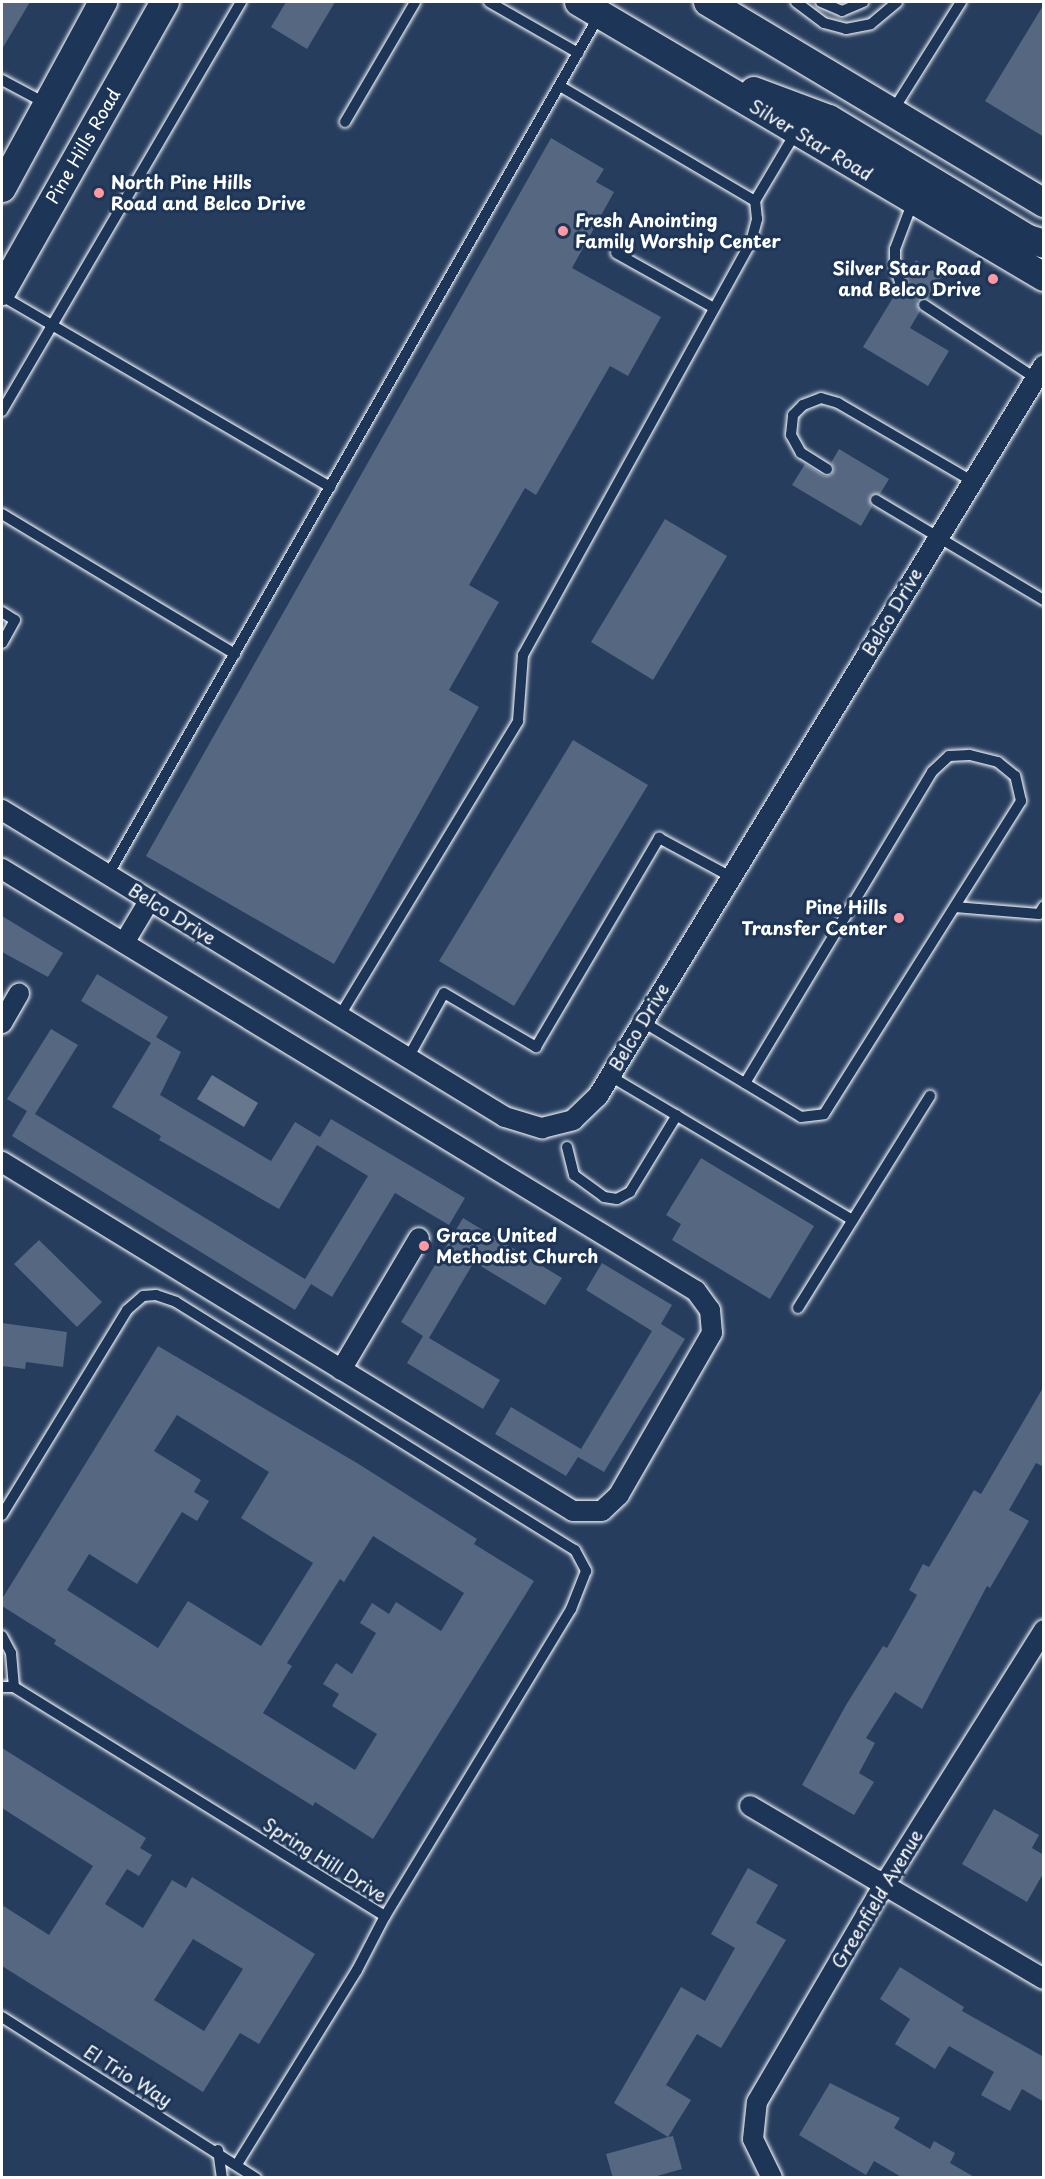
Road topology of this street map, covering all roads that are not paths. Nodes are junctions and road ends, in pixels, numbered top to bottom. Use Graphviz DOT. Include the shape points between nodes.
graph roads {
  1 [pos="103,2"];
  2 [pos="165,2"];
  3 [pos="241,2"];
  4 [pos="415,2"];
  5 [pos="489,2"];
  6 [pos="708,2"];
  7 [pos="796,2"];
  8 [pos="821,2"];
  9 [pos="863,2"];
  10 [pos="897,2"];
  11 [pos="961,2"];
  12 [pos="590,8"];
  13 [pos="578,53"];
  14 [pos="690,68"];
  15 [pos="2,80"];
  16 [pos="560,86"];
  17 [pos="47,104"];
  18 [pos="892,112"];
  19 [pos="345,122"];
  20 [pos="796,131"];
  21 [pos="6,170"];
  22 [pos="755,201"];
  23 [pos="913,201"];
  24 [pos="1044,203"];
  25 [pos="1044,244"];
  26 [pos="616,253"];
  27 [pos="1044,277"];
  28 [pos="901,285"];
  29 [pos="2,291"];
  30 [pos="2,296"];
  31 [pos="924,305"];
  32 [pos="714,309"];
  33 [pos="52,325"];
  34 [pos="1041,376"];
  35 [pos="2,411"];
  36 [pos="827,469"];
  37 [pos="972,481"];
  38 [pos="330,487"];
  39 [pos="876,500"];
  40 [pos="2,514"];
  41 [pos="939,536"];
  42 [pos="1044,600"];
  43 [pos="2,612"];
  44 [pos="2,643"];
  45 [pos="235,654"];
  46 [pos="2,810"];
  47 [pos="2,869"];
  48 [pos="108,875"];
  49 [pos="731,877"];
  50 [pos="149,901"];
  51 [pos="955,907"];
  52 [pos="1041,910"];
  53 [pos="124,943"];
  54 [pos="19,994"];
  55 [pos="339,1017"];
  56 [pos="643,1022"];
  57 [pos="2,1023"];
  58 [pos="408,1058"];
  59 [pos="610,1076"];
  60 [pos="745,1083"];
  61 [pos="930,1096"];
  62 [pos="677,1115"];
  63 [pos="567,1147"];
  64 [pos="2,1162"];
  65 [pos="853,1220"];
  66 [pos="419,1238"];
  67 [pos="798,1308"];
  68 [pos="341,1370"];
  69 [pos="2,1515"];
  70 [pos="1044,1630"];
  71 [pos="2,1636"];
  72 [pos="2,1687"];
  73 [pos="14,1687"];
  74 [pos="750,1806"];
  75 [pos="884,1885"];
  76 [pos="385,1916"];
  77 [pos="1044,1979"];
  78 [pos="2,2017"];
  79 [pos="218,2151"];
  80 [pos="238,2163"];
  81 [pos="222,2178"];
  82 [pos="256,2178"];
  83 [pos="772,2178"];
  1 -- 17 [label="main road"];
  2 -- 29 [label="main road, Pine Hills Road"];
  3 -- 33 [label="lane"];
  4 -- 19 [label="lane"];
  5 -- 13 [label="lane"];
  6 -- 18 [label="main road"];
  7 -- 10 [label="lane" via="824,23 846,29 872,24"];
  8 -- 9 [label="lane" via="842,11"];
  11 -- 18 [label="lane"];
  12 -- 13 [label="lane"];
  12 -- 14 [label="main road, Silver Star Road"];
  13 -- 16 [label="lane"];
  14 -- 20 [label="main road, Silver Star Road"];
  14 -- 25 [label="main road" via="829,119 1028,239"];
  15 -- 17 [label="lane"];
  16 -- 22 [label="lane"];
  16 -- 38 [label="lane"];
  17 -- 21 [label="main road"];
  18 -- 24 [label="main road"];
  20 -- 22 [label="lane"];
  20 -- 23 [label="main road, Silver Star Road"];
  22 -- 32 [label="lane" via="758,219 751,242"];
  23 -- 27 [label="main road, Silver Star Road"];
  23 -- 28 [label="lane" via="895,249 894,267"];
  26 -- 32 [label="lane"];
  30 -- 33 [label="lane"];
  31 -- 34 [label="lane"];
  32 -- 55 [label="lane" via="522,655 518,721"];
  33 -- 35 [label="lane"];
  33 -- 38 [label="lane"];
  34 -- 37 [label="street, Belco Drive"];
  36 -- 37 [label="lane" via="801,453 791,435 793,415 803,405 821,398 838,403"];
  37 -- 41 [label="street, Belco Drive"];
  38 -- 45 [label="lane"];
  39 -- 41 [label="lane"];
  40 -- 45 [label="lane"];
  41 -- 42 [label="lane"];
  41 -- 49 [label="street, Belco Drive"];
  43 -- 44 [label="lane" via="15,620"];
  45 -- 48 [label="lane"];
  46 -- 48 [label="street, Belco Drive"];
  47 -- 53 [label="street"];
  48 -- 50 [label="street, Belco Drive"];
  49 -- 56 [label="street, Belco Drive"];
  49 -- 58 [label="lane" via="659,838 536,1047 444,993"];
  50 -- 53 [label="street"];
  50 -- 55 [label="street, Belco Drive"];
  51 -- 52 [label="lane"];
  51 -- 60 [label="lane" via="824,1114 801,1117"];
  51 -- 60 [label="lane" via="1021,801 1015,776 998,762 969,754 949,756 932,772"];
  53 -- 68 [label="street" via="696,1291 710,1310 713,1323 707,1345 619,1495 602,1512 589,1514 559,1504"];
  54 -- 57 [label="street"];
  55 -- 58 [label="street, Belco Drive"];
  56 -- 59 [label="street, Belco Drive"];
  56 -- 60 [label="lane"];
  58 -- 59 [label="street, Belco Drive" via="505,1117 542,1128 573,1120 586,1110"];
  59 -- 62 [label="lane"];
  61 -- 65 [label="lane"];
  62 -- 63 [label="lane" via="630,1192 617,1199 604,1197 574,1175"];
  62 -- 65 [label="lane"];
  64 -- 68 [label="street"];
  65 -- 67 [label="lane"];
  66 -- 68 [label="street"];
  69 -- 76 [label="lane" via="127,1310 143,1296 156,1295 176,1302 575,1550 586,1571 571,1610"];
  70 -- 75 [label="street, Greenfield Avenue"];
  71 -- 73 [label="lane" via="11,1653"];
  72 -- 73 [label="lane"];
  73 -- 76 [label="lane, Spring Hill Drive"];
  74 -- 75 [label="street"];
  75 -- 77 [label="street"];
  75 -- 83 [label="street, Greenfield Avenue" via="757,2102 753,2139"];
  76 -- 80 [label="lane, Spring Hill Drive" via="357,1970"];
  78 -- 79 [label="lane, El Trio Way"];
  79 -- 80 [label="lane, El Trio Way"];
  79 -- 81 [label="lane"];
  80 -- 82 [label="lane, El Trio Way"];
}
